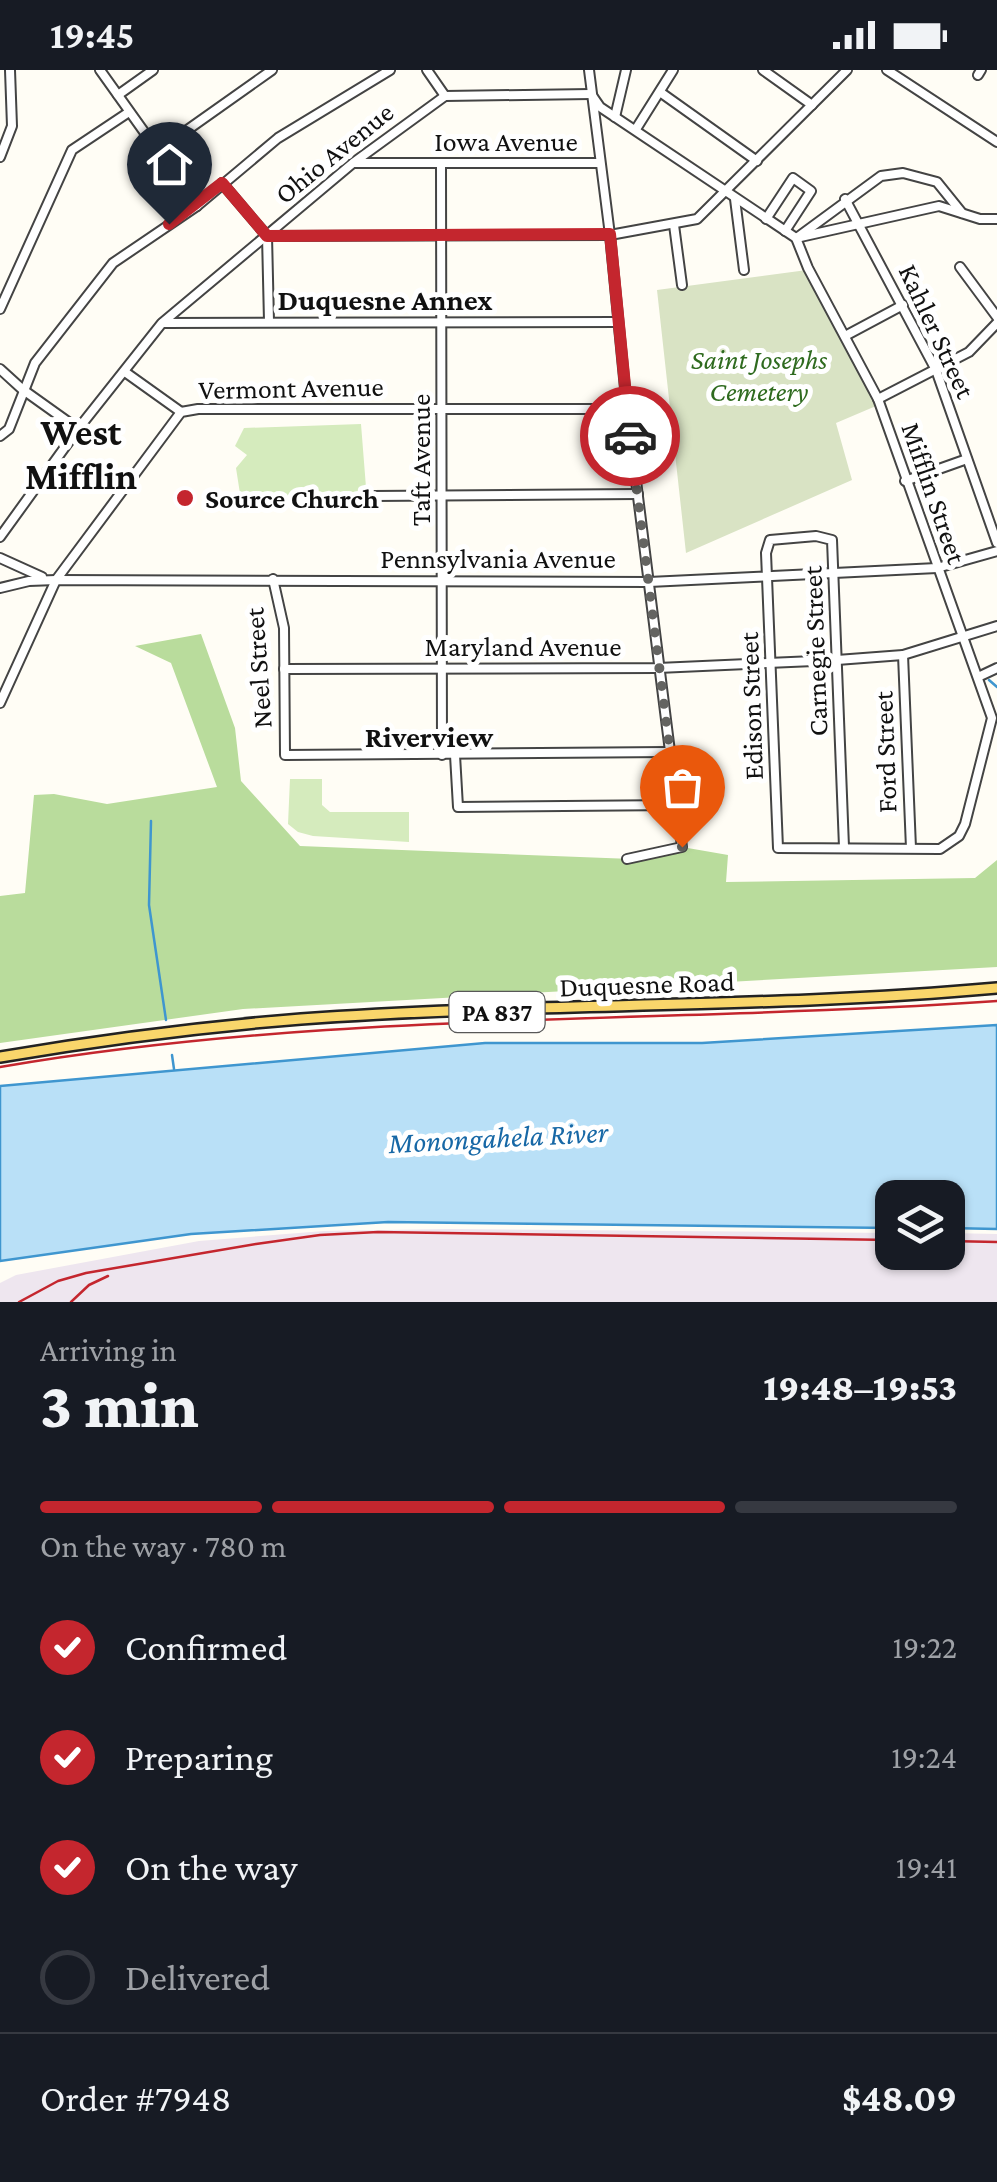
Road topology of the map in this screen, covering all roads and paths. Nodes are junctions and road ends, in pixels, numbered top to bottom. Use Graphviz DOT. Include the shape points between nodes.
graph roads {
  1 [pos="10,70"];
  2 [pos="100,70"];
  3 [pos="154,70"];
  4 [pos="272,70"];
  5 [pos="390,70"];
  6 [pos="427,70"];
  7 [pos="589,70"];
  8 [pos="626,70"];
  9 [pos="673,70"];
  10 [pos="763,70"];
  11 [pos="847,70"];
  12 [pos="887,70"];
  13 [pos="660,92"];
  14 [pos="118,94"];
  15 [pos="591,94"];
  16 [pos="445,96"];
  17 [pos="812,105"];
  18 [pos="129,112"];
  19 [pos="616,117"];
  20 [pos="636,129"];
  21 [pos="997,142"];
  22 [pos="159,150"];
  23 [pos="0,157"];
  24 [pos="757,161"];
  25 [pos="353,163"];
  26 [pos="440,164"];
  27 [pos="600,164"];
  28 [pos="222,183"];
  29 [pos="725,192"];
  30 [pos="734,199"];
  31 [pos="845,200"];
  32 [pos="197,206"];
  33 [pos="962,213"];
  34 [pos="766,218"];
  35 [pos="997,218"];
  36 [pos="859,222"];
  37 [pos="674,225"];
  38 [pos="786,231"];
  39 [pos="610,234"];
  40 [pos="442,235"];
  41 [pos="267,236"];
  42 [pos="796,238"];
  43 [pos="960,267"];
  44 [pos="744,270"];
  45 [pos="682,285"];
  46 [pos="903,305"];
  47 [pos="0,310"];
  48 [pos="441,320"];
  49 [pos="997,320"];
  50 [pos="269,321"];
  51 [pos="618,322"];
  52 [pos="162,323"];
  53 [pos="845,336"];
  54 [pos="0,369"];
  55 [pos="936,370"];
  56 [pos="125,372"];
  57 [pos="22,390"];
  58 [pos="878,400"];
  59 [pos="442,409"];
  60 [pos="626,409"];
  61 [pos="181,412"];
  62 [pos="78,429"];
  63 [pos="0,436"];
  64 [pos="967,460"];
  65 [pos="905,481"];
  66 [pos="638,494"];
  67 [pos="442,495"];
  68 [pos="373,496"];
  69 [pos="0,538"];
  70 [pos="997,543"];
  71 [pos="997,551"];
  72 [pos="0,558"];
  73 [pos="767,564"];
  74 [pos="937,568"];
  75 [pos="835,574"];
  76 [pos="769,577"];
  77 [pos="274,579"];
  78 [pos="56,580"];
  79 [pos="442,581"];
  80 [pos="650,582"];
  81 [pos="0,588"];
  82 [pos="997,626"];
  83 [pos="962,638"];
  84 [pos="903,655"];
  85 [pos="837,660"];
  86 [pos="770,662"];
  87 [pos="658,668"];
  88 [pos="997,668"];
  89 [pos="443,669"];
  90 [pos="284,670"];
  91 [pos="978,677"];
  92 [pos="0,703"];
  93 [pos="669,752"];
  94 [pos="442,755"];
  95 [pos="455,755"];
  96 [pos="677,805"];
  97 [pos="844,847"];
  98 [pos="778,848"];
  99 [pos="911,848"];
  100 [pos="626,859"];
  101 [pos="997,988"];
  102 [pos="0,1056"];
  1 -- 23 [label="street" via="12,126"];
  2 -- 14 [label="street"];
  3 -- 14 [label="street"];
  4 -- 22 [label="street"];
  5 -- 28 [label="street" via="278,138"];
  6 -- 16 [label="street"];
  7 -- 15 [label="street"];
  8 -- 19 [label="street"];
  9 -- 13 [label="street"];
  10 -- 17 [label="street"];
  11 -- 17 [label="street"];
  12 -- 21 [label="street"];
  13 -- 20 [label="street"];
  13 -- 24 [label="street"];
  14 -- 18 [label="street"];
  15 -- 16 [label="street"];
  15 -- 19 [label="street, Mifflin Street"];
  15 -- 27 [label="street"];
  16 -- 25 [label="street, Ohio Avenue"];
  17 -- 24 [label="street"];
  18 -- 22 [label="street"];
  18 -- 47 [label="street" via="72,150"];
  19 -- 20 [label="street, Mifflin Street"];
  20 -- 29 [label="street, Mifflin Street"];
  22 -- 32 [label="street"];
  24 -- 29 [label="street"];
  25 -- 26 [label="street, Iowa Avenue"];
  25 -- 41 [label="street, Ohio Avenue"];
  26 -- 27 [label="street, Iowa Avenue"];
  26 -- 40 [label="street, Taft Avenue"];
  27 -- 39 [label="street"];
  28 -- 32 [label="street"];
  28 -- 41 [label="street"];
  29 -- 30 [label="street, Mifflin Street"];
  29 -- 37 [label="street" via="697,220"];
  30 -- 34 [label="street, Mifflin Street"];
  30 -- 44 [label="street"];
  31 -- 33 [label="street" via="880,176 903,173 938,182"];
  31 -- 36 [label="street, Kahler Street"];
  31 -- 42 [label="street"];
  32 -- 57 [label="street" via="113,263 35,363"];
  33 -- 35 [label="street"];
  33 -- 36 [label="street" via="939,206"];
  34 -- 38 [label="street, Mifflin Street"];
  34 -- 38 [label="street" via="793,178 811,191"];
  36 -- 42 [label="street"];
  36 -- 46 [label="street, Kahler Street"];
  37 -- 39 [label="street"];
  37 -- 45 [label="street"];
  38 -- 42 [label="street, Mifflin Street"];
  39 -- 40 [label="street"];
  39 -- 51 [label="street"];
  40 -- 41 [label="street"];
  40 -- 48 [label="street, Taft Avenue"];
  41 -- 50 [label="street"];
  41 -- 52 [label="street, Ohio Avenue"];
  42 -- 53 [label="street, Mifflin Street"];
  43 -- 49 [label="street"];
  46 -- 53 [label="street"];
  46 -- 55 [label="street, Kahler Street"];
  48 -- 50 [label="street"];
  48 -- 51 [label="street"];
  48 -- 59 [label="street, Taft Avenue"];
  49 -- 55 [label="street" via="969,352"];
  50 -- 52 [label="street"];
  51 -- 60 [label="street"];
  52 -- 56 [label="street, Ohio Avenue"];
  53 -- 58 [label="street, Mifflin Street"];
  54 -- 57 [label="street"];
  55 -- 58 [label="street"];
  55 -- 64 [label="street, Kahler Street"];
  56 -- 61 [label="street"];
  56 -- 62 [label="street, Ohio Avenue"];
  57 -- 62 [label="street"];
  57 -- 63 [label="street" via="9,429"];
  58 -- 65 [label="street, Mifflin Street"];
  59 -- 60 [label="street, Vermont Avenue"];
  59 -- 61 [label="street, Vermont Avenue"];
  59 -- 67 [label="street, Taft Avenue"];
  60 -- 66 [label="street"];
  61 -- 78 [label="street, Vermont Avenue"];
  62 -- 69 [label="street, Ohio Avenue"];
  64 -- 65 [label="street"];
  64 -- 70 [label="street, Kahler Street"];
  65 -- 74 [label="street, Mifflin Street"];
  66 -- 67 [label="street"];
  66 -- 80 [label="street"];
  67 -- 68 [label="street"];
  67 -- 79 [label="street, Taft Avenue"];
  71 -- 74 [label="street, Pennsylvania Avenue"];
  72 -- 78 [label="street"];
  73 -- 75 [label="street, Carnegie Street" via="770,540 826,537 832,540"];
  73 -- 76 [label="street, Edison Street"];
  74 -- 75 [label="street, Pennsylvania Avenue"];
  74 -- 83 [label="street, Mifflin Street"];
  75 -- 76 [label="street, Pennsylvania Avenue"];
  75 -- 85 [label="street, Carnegie Street"];
  76 -- 80 [label="street, Pennsylvania Avenue"];
  76 -- 86 [label="street, Edison Street"];
  77 -- 78 [label="street, Pennsylvania Avenue"];
  77 -- 79 [label="street, Pennsylvania Avenue"];
  77 -- 90 [label="street, Neel Street"];
  78 -- 81 [label="street, Pennsylvania Avenue"];
  78 -- 92 [label="street, Vermont Avenue"];
  79 -- 80 [label="street, Pennsylvania Avenue"];
  79 -- 89 [label="street, Taft Avenue"];
  80 -- 87 [label="street"];
  82 -- 83 [label="street, Maryland Avenue"];
  83 -- 84 [label="street, Maryland Avenue"];
  83 -- 91 [label="street, Mifflin Street"];
  84 -- 85 [label="street, Maryland Avenue"];
  84 -- 99 [label="street, Ford Street"];
  85 -- 86 [label="street, Maryland Avenue"];
  85 -- 97 [label="street, Carnegie Street"];
  86 -- 87 [label="street, Maryland Avenue"];
  86 -- 98 [label="street, Edison Street"];
  87 -- 89 [label="street, Maryland Avenue"];
  87 -- 93 [label="street"];
  88 -- 91 [label="street"];
  89 -- 90 [label="street, Maryland Avenue"];
  89 -- 94 [label="street, Taft Avenue"];
  90 -- 94 [label="street, Neel Street" via="285,756"];
  91 -- 99 [label="street, Mifflin Street" via="992,718 964,824 940,848"];
  93 -- 95 [label="street"];
  93 -- 96 [label="street"];
  94 -- 95 [label="street"];
  95 -- 96 [label="street" via="458,806"];
  96 -- 100 [label="street" via="682,847"];
  97 -- 98 [label="street, Mifflin Street"];
  97 -- 99 [label="street, Mifflin Street"];
  101 -- 102 [label="main road, Duquesne Road / PA 837" via="304,1019"];
}
